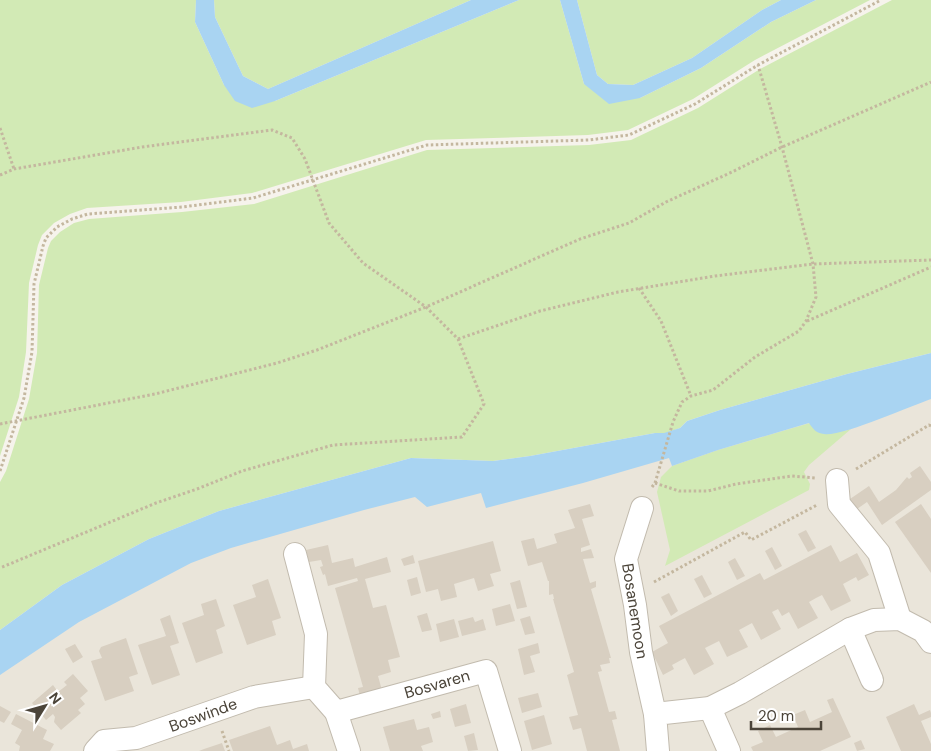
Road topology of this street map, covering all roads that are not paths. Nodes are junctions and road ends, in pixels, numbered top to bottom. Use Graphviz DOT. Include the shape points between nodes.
graph roads {
  1 [pos="838,490"];
  2 [pos="642,508"];
  3 [pos="295,554"];
  4 [pos="900,618"];
  5 [pos="850,629"];
  6 [pos="931,642"];
  7 [pos="872,680"];
  8 [pos="314,687"];
  9 [pos="710,708"];
  10 [pos="336,712"];
  11 [pos="655,714"];
  12 [pos="95,751"];
  13 [pos="349,751"];
  14 [pos="510,751"];
  15 [pos="658,751"];
  16 [pos="729,751"];
  1 -- 4 [label="street" via="840,504 879,553"];
  2 -- 11 [label="street, Bosanemoon" via="626,559"];
  3 -- 8 [label="street" via="316,634"];
  4 -- 5 [label="street" via="874,620"];
  4 -- 6 [label="street" via="923,631"];
  5 -- 7 [label="street"];
  5 -- 9 [label="street"];
  8 -- 10 [label="street"];
  8 -- 12 [label="street, Boswinde" via="254,697 136,738 104,742"];
  9 -- 11 [label="street"];
  9 -- 16 [label="street"];
  10 -- 13 [label="street"];
  10 -- 14 [label="street, Bosvaren" via="486,670"];
  11 -- 15 [label="street, Bosanemoon"];
}
